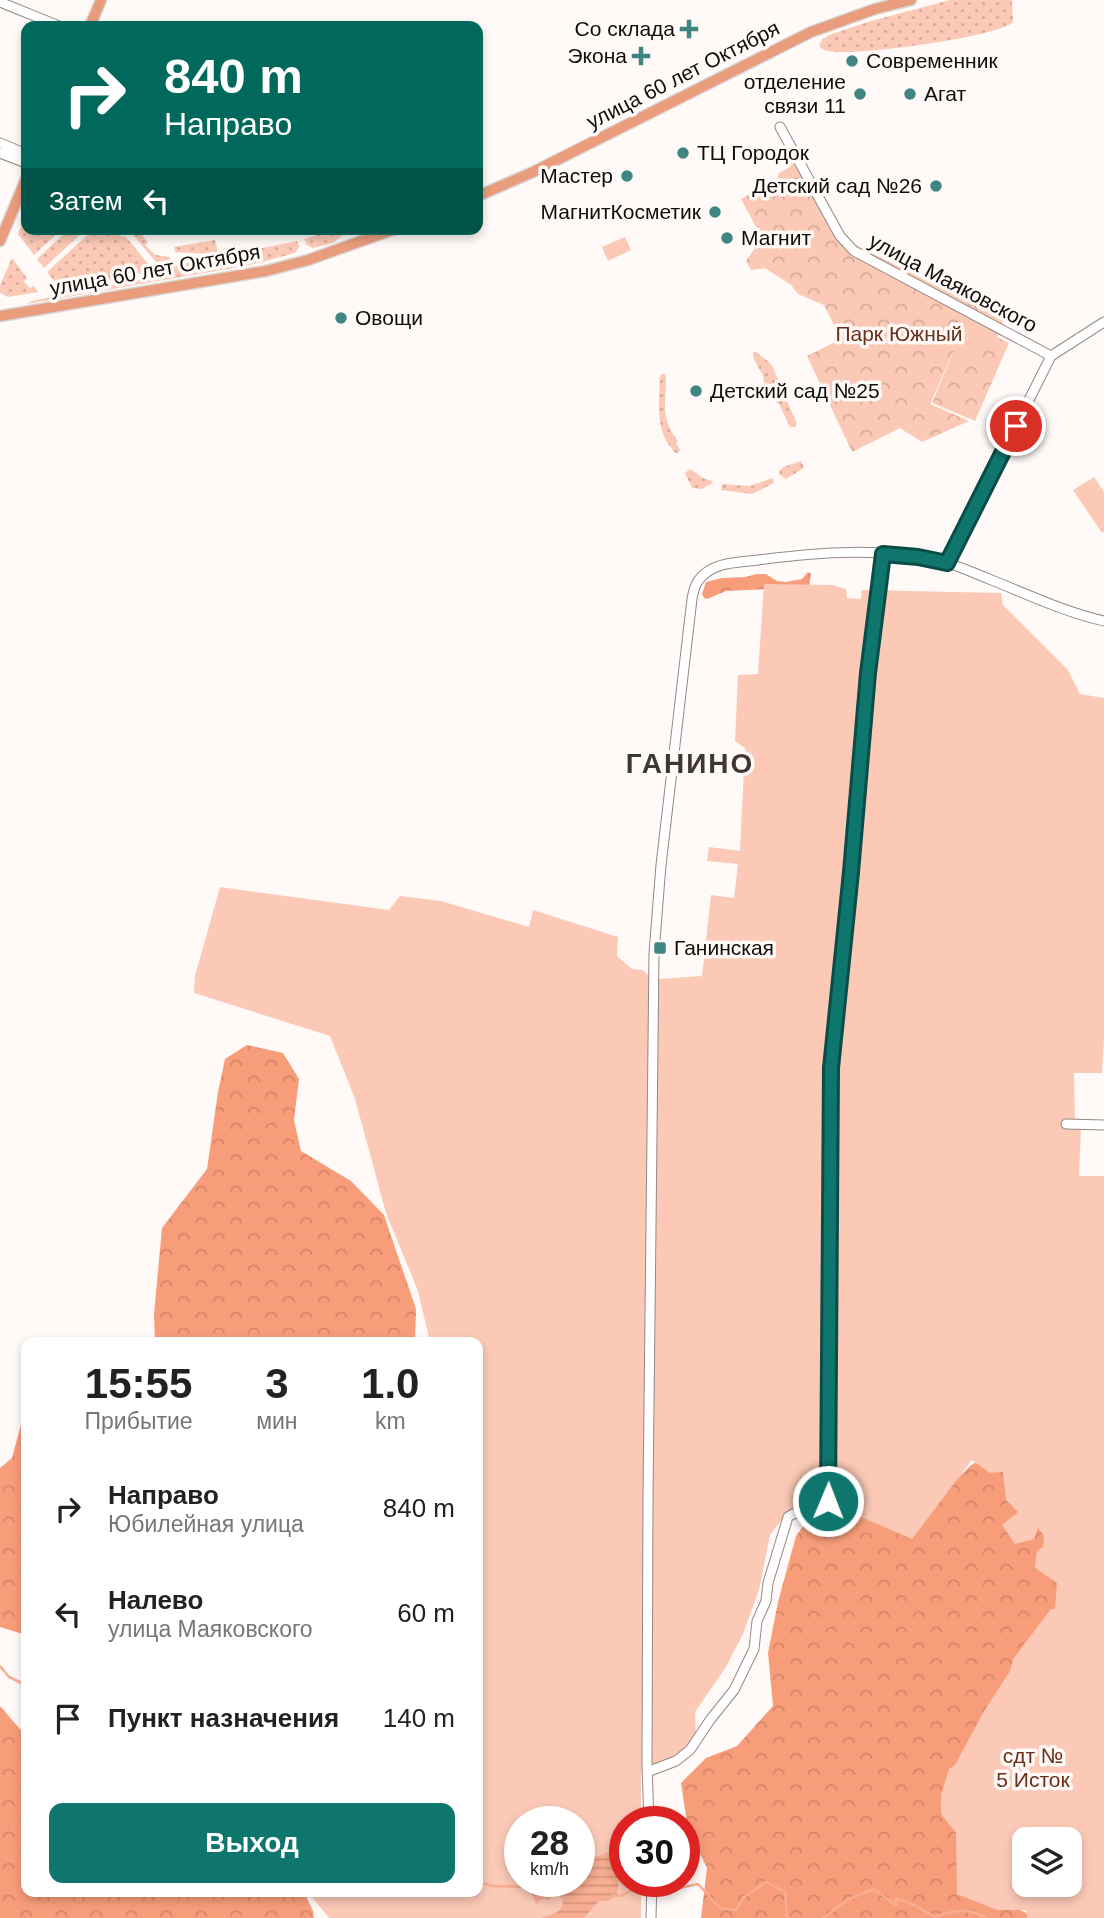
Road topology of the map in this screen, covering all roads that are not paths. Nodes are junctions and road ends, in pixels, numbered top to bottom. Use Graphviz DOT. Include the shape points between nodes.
graph roads {
  1 [pos="101,0"];
  2 [pos="911,0"];
  3 [pos="0,2"];
  4 [pos="47,21"];
  5 [pos="92,21"];
  6 [pos="780,127"];
  7 [pos="0,144"];
  8 [pos="21,152"];
  9 [pos="0,153"];
  10 [pos="21,161"];
  11 [pos="21,191"];
  12 [pos="483,194"];
  13 [pos="377,235"];
  14 [pos="0,241"];
  15 [pos="0,316"];
  16 [pos="1104,322"];
  17 [pos="1051,356"];
  18 [pos="883,554"];
  19 [pos="947,563"];
  20 [pos="1104,621"];
  21 [pos="1066,1124"];
  22 [pos="1104,1125"];
  23 [pos="647,1772"];
  24 [pos="648,1806"];
  25 [pos="652,1897"];
  26 [pos="651,1918"];
  1 -- 5 [label="main road"];
  2 -- 12 [label="main road, улица 60 лет Октября" via="811,32"];
  3 -- 4 [label="street"];
  6 -- 17 [label="street, улица Маяковского" via="840,236 854,251"];
  7 -- 8 [label="street"];
  9 -- 10 [label="street"];
  11 -- 14 [label="main road"];
  13 -- 15 [label="main road, улица 60 лет Октября" via="266,271"];
  16 -- 17 [label="street, улица Маяковского"];
  17 -- 19 [label="street, улица Маяковского"];
  18 -- 19 [label="street"];
  18 -- 23 [label="street" via="831,1068 828,1501 824,1509 788,1517 757,1621 754,1649 730,1696 690,1751"];
  18 -- 23 [label="street" via="830,553 730,564 708,571 694,589 655,934"];
  19 -- 20 [label="street"];
  21 -- 22 [label="street"];
  23 -- 24 [label="street"];
  25 -- 26 [label="street"];
}
